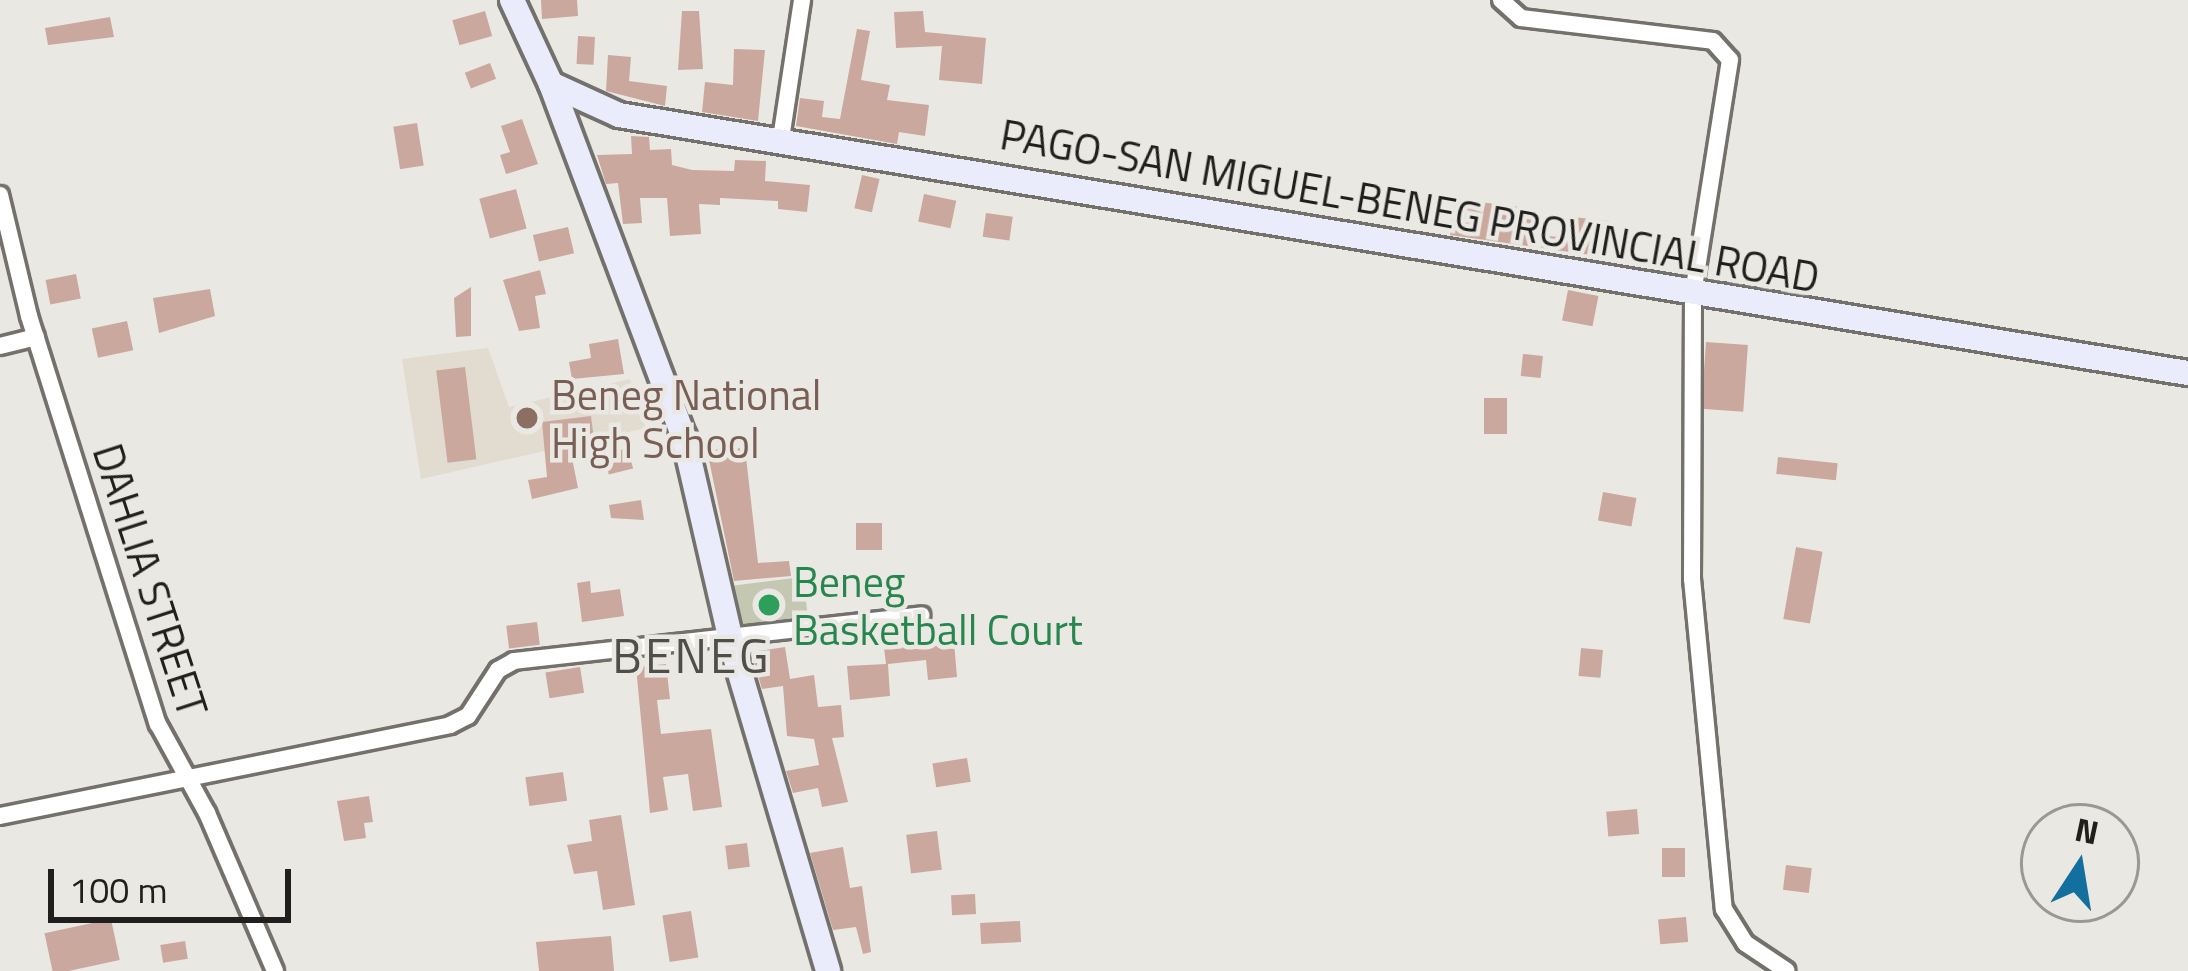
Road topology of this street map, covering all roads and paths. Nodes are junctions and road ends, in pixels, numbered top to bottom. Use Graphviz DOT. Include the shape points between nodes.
graph roads {
  1 [pos="512,0"];
  2 [pos="802,0"];
  3 [pos="1501,0"];
  4 [pos="551,84"];
  5 [pos="619,115"];
  6 [pos="571,135"];
  7 [pos="781,139"];
  8 [pos="0,195"];
  9 [pos="1693,293"];
  10 [pos="36,337"];
  11 [pos="0,346"];
  12 [pos="2188,373"];
  13 [pos="921,615"];
  14 [pos="730,638"];
  15 [pos="188,783"];
  16 [pos="0,816"];
  17 [pos="275,971"];
  18 [pos="828,971"];
  19 [pos="1787,971"];
  1 -- 4 [label="main road"];
  2 -- 7 [label="street"];
  3 -- 9 [label="street" via="1521,18 1725,48 1727,81"];
  4 -- 5 [label="main road"];
  4 -- 6 [label="main road"];
  5 -- 6 [label="main road"];
  5 -- 7 [label="main road, PAGO-SAN MIGUEL-BENEG PROVINCIAL ROAD"];
  6 -- 14 [label="main road" via="678,421"];
  7 -- 9 [label="main road, PAGO-SAN MIGUEL-BENEG PROVINCIAL ROAD"];
  8 -- 10 [label="street, DAHLIA STREET"];
  9 -- 12 [label="main road, PAGO-SAN MIGUEL-BENEG PROVINCIAL ROAD"];
  9 -- 19 [label="street" via="1693,579 1724,909 1745,944"];
  10 -- 11 [label="street"];
  10 -- 15 [label="street, DAHLIA STREET" via="158,724"];
  13 -- 14 [label="street"];
  14 -- 15 [label="street" via="514,661 498,670 468,716 450,725"];
  14 -- 18 [label="main road"];
  15 -- 16 [label="street"];
  15 -- 17 [label="street, DAHLIA STREET"];
}
